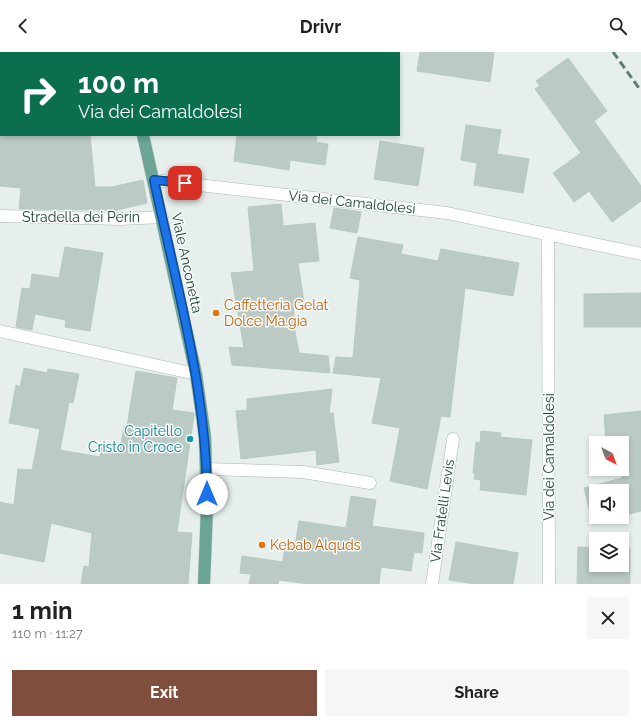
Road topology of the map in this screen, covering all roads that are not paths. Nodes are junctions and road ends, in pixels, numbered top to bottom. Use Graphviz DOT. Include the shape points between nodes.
graph roads {
  1 [pos="143,136"];
  2 [pos="154,180"];
  3 [pos="0,216"];
  4 [pos="162,217"];
  5 [pos="548,234"];
  6 [pos="641,254"];
  7 [pos="0,331"];
  8 [pos="196,374"];
  9 [pos="453,439"];
  10 [pos="207,469"];
  11 [pos="370,483"];
  12 [pos="204,584"];
  13 [pos="432,584"];
  14 [pos="549,584"];
  1 -- 2 [label="main road, Viale Anconetta"];
  2 -- 4 [label="main road, Viale Anconetta"];
  2 -- 5 [label="street, Via dei Camaldolesi" via="447,213"];
  3 -- 4 [label="street, Stradella dei Perin" via="121,219"];
  4 -- 8 [label="main road, Viale Anconetta"];
  5 -- 6 [label="street, Via dei Camaldolesi"];
  5 -- 14 [label="street, Via dei Camaldolesi"];
  7 -- 8 [label="street"];
  8 -- 10 [label="main road, Viale Anconetta"];
  9 -- 13 [label="street, Via Fratelli Levis"];
  10 -- 11 [label="street" via="304,472"];
  10 -- 12 [label="main road, Viale Anconetta"];
}
